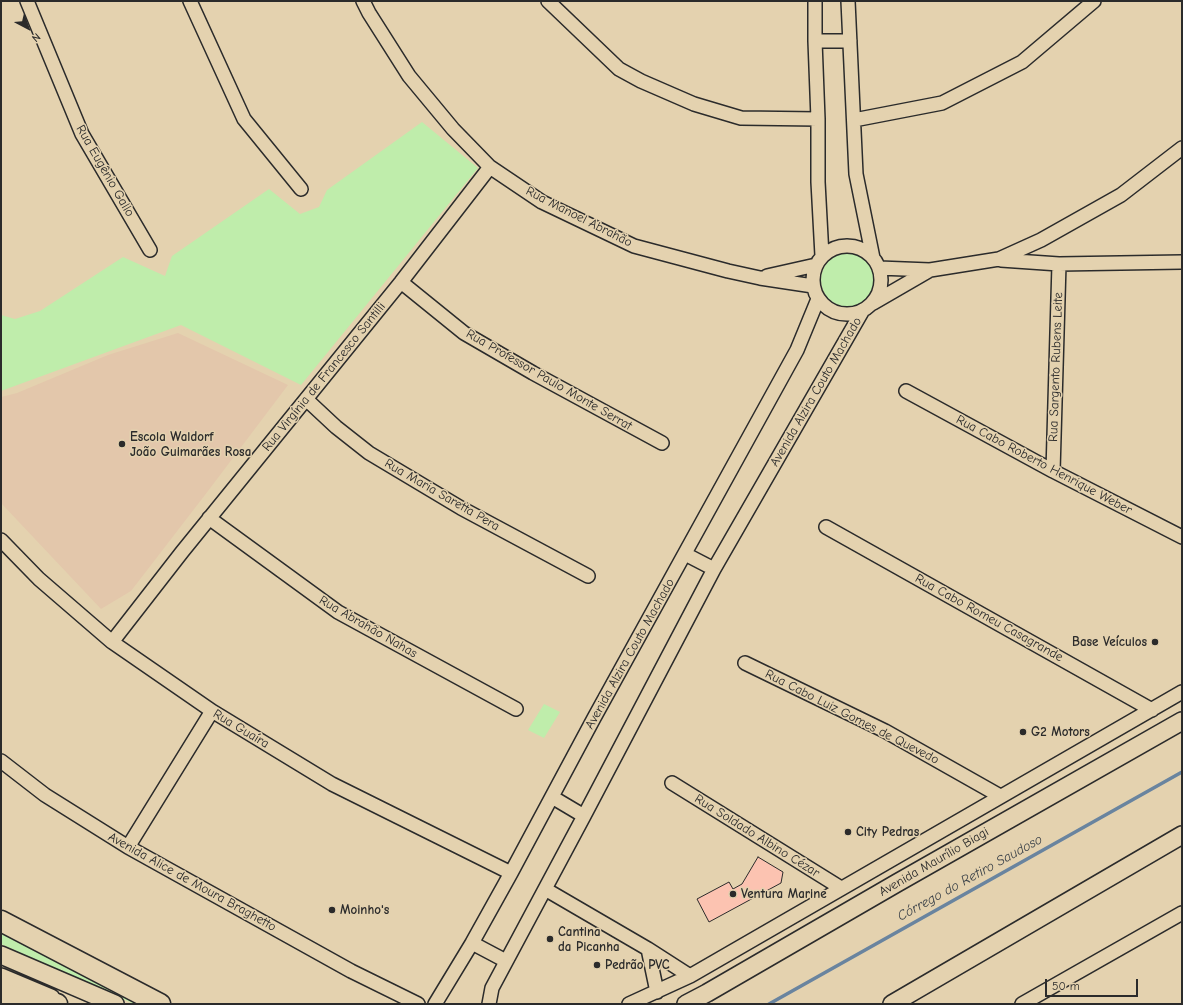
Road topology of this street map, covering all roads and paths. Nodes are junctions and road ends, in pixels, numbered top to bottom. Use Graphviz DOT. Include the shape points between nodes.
graph roads {
  1 [pos="27,1"];
  2 [pos="190,1"];
  3 [pos="363,1"];
  4 [pos="548,1"];
  5 [pos="815,1"];
  6 [pos="848,1"];
  7 [pos="1094,1"];
  8 [pos="850,41"];
  9 [pos="815,42"];
  10 [pos="818,120"];
  11 [pos="854,120"];
  12 [pos="1182,148"];
  13 [pos="490,167"];
  14 [pos="301,189"];
  15 [pos="150,250"];
  16 [pos="999,260"];
  17 [pos="819,261"];
  18 [pos="1182,262"];
  19 [pos="876,263"];
  20 [pos="1060,264"];
  21 [pos="930,270"];
  22 [pos="760,278"];
  23 [pos="401,282"];
  24 [pos="812,286"];
  25 [pos="818,299"];
  26 [pos="868,306"];
  27 [pos="906,391"];
  28 [pos="306,399"];
  29 [pos="662,443"];
  30 [pos="1052,471"];
  31 [pos="209,518"];
  32 [pos="826,527"];
  33 [pos="1182,537"];
  34 [pos="1,540"];
  35 [pos="685,554"];
  36 [pos="714,570"];
  37 [pos="588,576"];
  38 [pos="112,642"];
  39 [pos="745,663"];
  40 [pos="1182,692"];
  41 [pos="516,709"];
  42 [pos="1152,710"];
  43 [pos="212,712"];
  44 [pos="1182,721"];
  45 [pos="1,761"];
  46 [pos="672,783"];
  47 [pos="1000,796"];
  48 [pos="552,797"];
  49 [pos="584,816"];
  50 [pos="1182,835"];
  51 [pos="128,847"];
  52 [pos="511,873"];
  53 [pos="841,888"];
  54 [pos="545,889"];
  55 [pos="1182,913"];
  56 [pos="1,921"];
  57 [pos="472,943"];
  58 [pos="648,949"];
  59 [pos="1,955"];
  60 [pos="506,961"];
  61 [pos="690,976"];
  62 [pos="1,977"];
  63 [pos="390,990"];
  64 [pos="657,992"];
  65 [pos="707,993"];
  66 [pos="1,994"];
  67 [pos="1021,1003"];
  68 [pos="58,1004"];
  69 [pos="65,1004"];
  70 [pos="115,1004"];
  71 [pos="160,1004"];
  72 [pos="400,1004"];
  73 [pos="418,1004"];
  74 [pos="435,1004"];
  75 [pos="489,1004"];
  76 [pos="629,1004"];
  77 [pos="686,1004"];
  78 [pos="694,1004"];
  79 [pos="892,1004"];
  1 -- 15 [label="street, Rua Eugênio Gallo" via="82,134"];
  2 -- 14 [label="street" via="244,119"];
  3 -- 13 [label="street, Rua Manoel Abrahão" via="409,76 453,130"];
  4 -- 10 [label="street" via="619,69 641,81 687,101 741,118"];
  5 -- 9 [label="street"];
  6 -- 8 [label="street"];
  7 -- 11 [label="street" via="1022,62 942,103"];
  8 -- 9 [label="street"];
  8 -- 11 [label="street"];
  9 -- 10 [label="street"];
  10 -- 17 [label="street"];
  11 -- 19 [label="street" via="856,174"];
  12 -- 16 [label="street" via="1121,195 1041,240"];
  13 -- 22 [label="street, Rua Manoel Abrahão" via="542,202 634,246"];
  13 -- 23 [label="street, Rua Virgínia de Francesco Santilli"];
  16 -- 20 [label="street"];
  16 -- 21 [label="street"];
  17 -- 19 [label="street" via="834,248 848,246 861,249"];
  17 -- 22 [label="street, Rua Manoel Abrahão"];
  17 -- 24 [label="street" via="813,273"];
  18 -- 20 [label="street"];
  19 -- 21 [label="street"];
  19 -- 26 [label="street" via="881,286 878,295"];
  20 -- 30 [label="street, Rua Sargento Rubens Leite"];
  21 -- 26 [label="street"];
  22 -- 24 [label="street, Rua Manoel Abrahão"];
  23 -- 28 [label="street, Rua Virgínia de Francesco Santilli"];
  23 -- 29 [label="street, Rua Professor Paulo Monte Serrat" via="464,333"];
  24 -- 25 [label="street"];
  25 -- 26 [label="street" via="825,307 843,315 854,314"];
  25 -- 35 [label="street, Avenida Alzira Couto Machado" via="797,350"];
  26 -- 36 [label="street, Avenida Alzira Couto Machado"];
  27 -- 30 [label="street, Rua Cabo Roberto Henrique Weber"];
  28 -- 31 [label="street, Rua Virgínia de Francesco Santilli"];
  28 -- 37 [label="street, Rua Maria Saretta Pera" via="336,428 369,453 461,508"];
  30 -- 33 [label="street, Rua Cabo Roberto Henrique Weber"];
  31 -- 38 [label="street, Rua Virgínia de Francesco Santilli"];
  31 -- 41 [label="street, Rua Abrahão Nahas" via="338,612"];
  32 -- 42 [label="street, Rua Cabo Romeu Casagrande"];
  34 -- 38 [label="street, Rua Guaíra" via="39,579"];
  35 -- 36 [label="street"];
  35 -- 48 [label="street, Avenida Alzira Couto Machado"];
  36 -- 49 [label="street, Avenida Alzira Couto Machado"];
  38 -- 43 [label="street, Rua Guaíra"];
  39 -- 47 [label="street, Rua Cabo Luiz Gomes de Quevedo" via="885,731"];
  40 -- 42 [label="street"];
  42 -- 47 [label="street"];
  43 -- 51 [label="street"];
  43 -- 52 [label="street, Rua Guaíra" via="332,784"];
  44 -- 65 [label="main road, Avenida Maurílio Biagi"];
  45 -- 51 [label="street, Avenida Alice de Moura Braghetto" via="44,795"];
  46 -- 53 [label="street, Rua Soldado Albino Cézar"];
  47 -- 53 [label="street"];
  48 -- 49 [label="street"];
  48 -- 52 [label="street, Avenida Alzira Couto Machado"];
  49 -- 54 [label="street, Avenida Alzira Couto Machado"];
  50 -- 79 [label="main road"];
  51 -- 63 [label="street, Avenida Alice de Moura Braghetto" via="351,971"];
  52 -- 57 [label="street, Avenida Alzira Couto Machado"];
  53 -- 61 [label="street"];
  54 -- 58 [label="street"];
  54 -- 60 [label="street, Avenida Alzira Couto Machado"];
  55 -- 67 [label="street"];
  56 -- 71 [label="highway"];
  57 -- 60 [label="street"];
  57 -- 74 [label="street, Avenida Alzira Couto Machado"];
  58 -- 61 [label="street"];
  58 -- 64 [label="street"];
  59 -- 70 [label="main road"];
  60 -- 75 [label="street, Avenida Alzira Couto Machado" via="492,988"];
  61 -- 64 [label="street"];
  62 -- 69 [label="main road"];
  63 -- 72 [label="street, Avenida Alice de Moura Braghetto"];
  63 -- 73 [label="street, Avenida Alice de Moura Braghetto"];
  64 -- 76 [label="street"];
  65 -- 77 [label="main road, Avenida Maurílio Biagi"];
  65 -- 78 [label="main road"];
  66 -- 68 [label="highway"];
}
